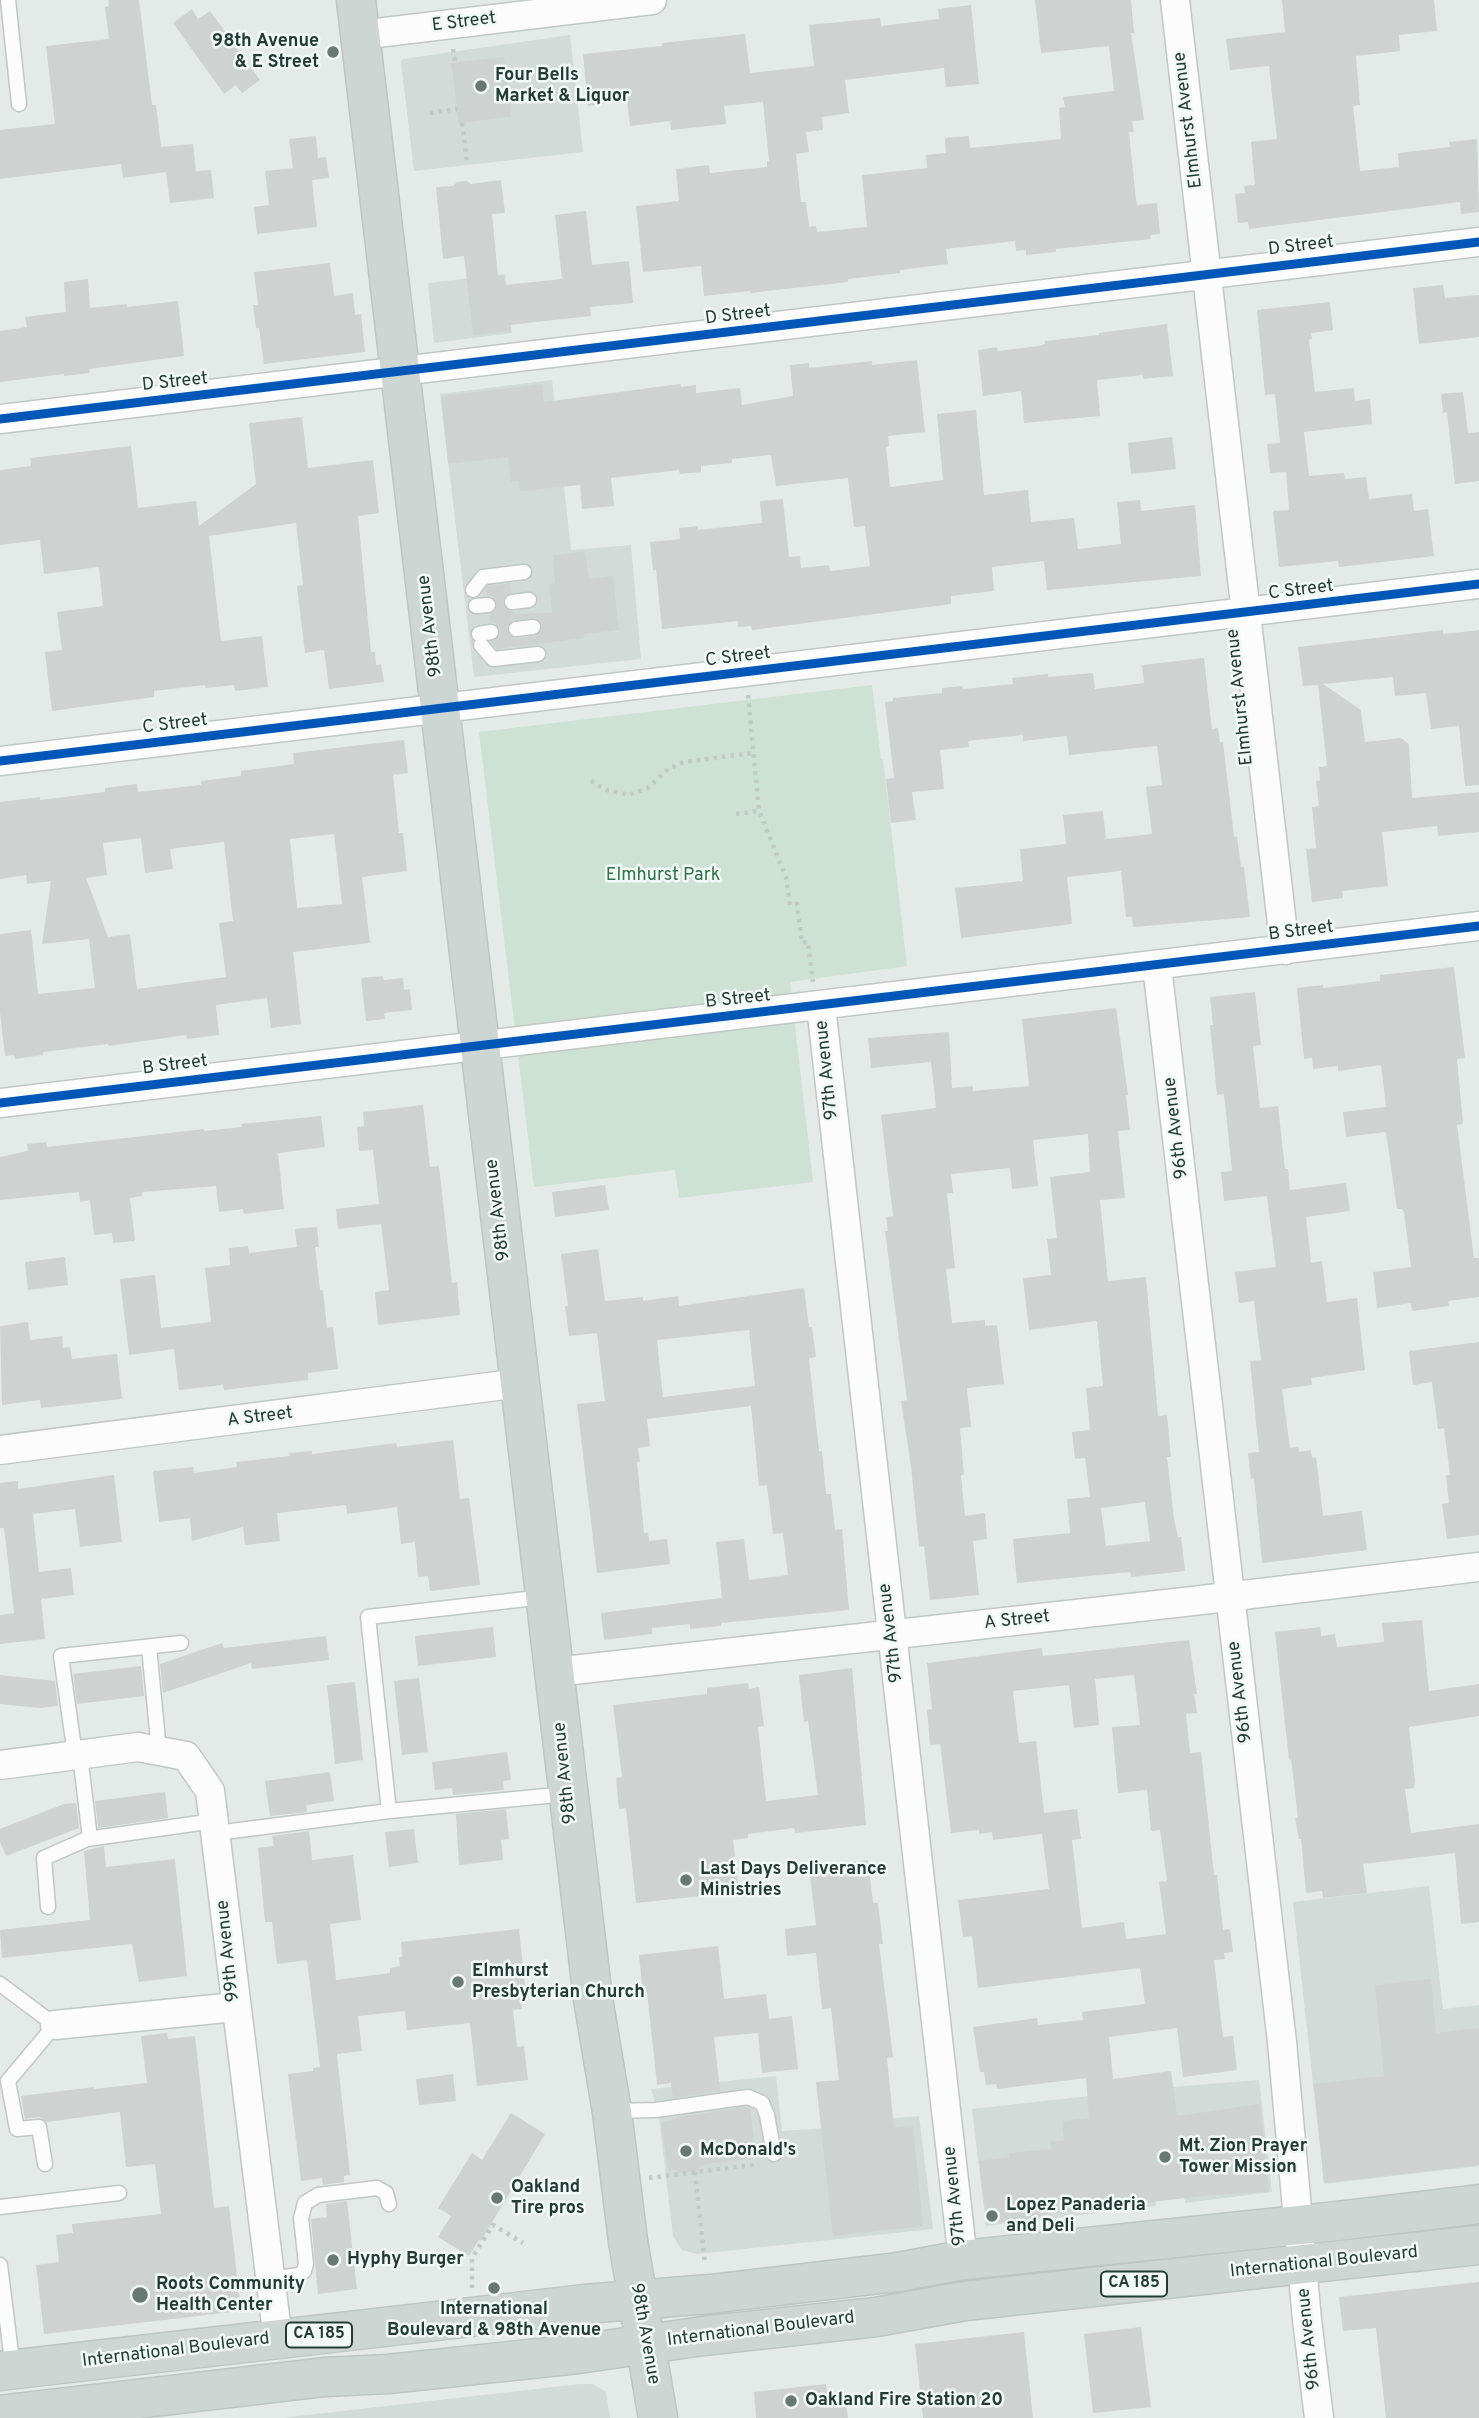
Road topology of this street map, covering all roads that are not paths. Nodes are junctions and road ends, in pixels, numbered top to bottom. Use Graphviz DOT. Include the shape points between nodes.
graph roads {
  1 [pos="8,0"];
  2 [pos="652,0"];
  3 [pos="1175,0"];
  4 [pos="358,18"];
  5 [pos="19,103"];
  6 [pos="1479,242"];
  7 [pos="1208,275"];
  8 [pos="400,372"];
  9 [pos="0,419"];
  10 [pos="524,572"];
  11 [pos="1479,584"];
  12 [pos="473,590"];
  13 [pos="529,600"];
  14 [pos="512,602"];
  15 [pos="1247,613"];
  16 [pos="533,628"];
  17 [pos="516,629"];
  18 [pos="484,637"];
  19 [pos="538,654"];
  20 [pos="440,709"];
  21 [pos="0,761"];
  22 [pos="1479,926"];
  23 [pos="1285,950"];
  24 [pos="1157,966"];
  25 [pos="821,1006"];
  26 [pos="479,1045"];
  27 [pos="0,1102"];
  28 [pos="520,1383"];
  29 [pos="0,1450"];
  30 [pos="1479,1567"];
  31 [pos="545,1596"];
  32 [pos="1230,1596"];
  33 [pos="893,1634"];
  34 [pos="181,1643"];
  35 [pos="149,1647"];
  36 [pos="555,1672"];
  37 [pos="159,1751"];
  38 [pos="78,1755"];
  39 [pos="0,1765"];
  40 [pos="568,1794"];
  41 [pos="389,1811"];
  42 [pos="215,1827"];
  43 [pos="90,1838"];
  44 [pos="48,1908"];
  45 [pos="0,1984"];
  46 [pos="235,2007"];
  47 [pos="55,2025"];
  48 [pos="4,2081"];
  49 [pos="612,2112"];
  50 [pos="774,2154"];
  51 [pos="45,2164"];
  52 [pos="119,2193"];
  53 [pos="389,2204"];
  54 [pos="1479,2204"];
  55 [pos="0,2207"];
  56 [pos="1299,2225"];
  57 [pos="1479,2245"];
  58 [pos="963,2260"];
  59 [pos="0,2264"];
  60 [pos="1303,2266"];
  61 [pos="270,2279"];
  62 [pos="638,2299"];
  63 [pos="278,2340"];
  64 [pos="646,2344"];
  65 [pos="7,2371"];
  66 [pos="0,2415"];
  67 [pos="658,2418"];
  68 [pos="1319,2418"];
  1 -- 5 [label="lane"];
  2 -- 4 [label="street, E Street"];
  3 -- 7 [label="street, Elmhurst Avenue"];
  4 -- 8 [label="main road, 98th Avenue"];
  6 -- 7 [label="street, D Street"];
  7 -- 8 [label="street, D Street"];
  7 -- 15 [label="street, Elmhurst Avenue"];
  8 -- 9 [label="street, D Street"];
  8 -- 20 [label="main road, 98th Avenue"];
  10 -- 12 [label="lane" via="483,577"];
  11 -- 15 [label="street, C Street"];
  13 -- 14 [label="lane"];
  15 -- 20 [label="street, C Street"];
  15 -- 23 [label="street, Elmhurst Avenue"];
  16 -- 17 [label="lane"];
  18 -- 19 [label="lane" via="493,659"];
  20 -- 21 [label="street, C Street"];
  20 -- 26 [label="main road, 98th Avenue"];
  22 -- 23 [label="street, B Street"];
  23 -- 24 [label="street, B Street"];
  24 -- 25 [label="street, B Street"];
  24 -- 32 [label="street, 96th Avenue"];
  25 -- 26 [label="street, B Street"];
  25 -- 33 [label="street, 97th Avenue"];
  26 -- 27 [label="street, B Street"];
  26 -- 28 [label="main road, 98th Avenue"];
  28 -- 29 [label="street, A Street"];
  28 -- 31 [label="main road, 98th Avenue"];
  30 -- 32 [label="street, A Street"];
  31 -- 36 [label="main road, 98th Avenue"];
  31 -- 41 [label="lane" via="368,1617"];
  32 -- 33 [label="street, A Street"];
  32 -- 56 [label="street, 96th Avenue"];
  33 -- 36 [label="street, A Street"];
  33 -- 58 [label="street, 97th Avenue"];
  34 -- 35 [label="lane"];
  35 -- 37 [label="lane"];
  35 -- 38 [label="lane" via="61,1656"];
  36 -- 40 [label="main road, 98th Avenue"];
  37 -- 38 [label="street, 99th Avenue" via="138,1747"];
  37 -- 42 [label="street, 99th Avenue" via="186,1756 210,1791"];
  38 -- 39 [label="street, 99th Avenue"];
  38 -- 43 [label="lane"];
  40 -- 41 [label="lane"];
  40 -- 49 [label="main road, 98th Avenue"];
  41 -- 42 [label="lane"];
  42 -- 43 [label="lane"];
  42 -- 46 [label="street, 99th Avenue"];
  43 -- 44 [label="lane" via="44,1858"];
  45 -- 47 [label="lane"];
  46 -- 47 [label="street"];
  46 -- 61 [label="street, 99th Avenue"];
  47 -- 48 [label="lane"];
  48 -- 51 [label="lane" via="17,2129 39,2127"];
  49 -- 50 [label="lane" via="748,2097 762,2103"];
  49 -- 62 [label="main road, 98th Avenue"];
  52 -- 55 [label="lane"];
  53 -- 61 [label="lane" via="386,2193 376,2188 318,2195 305,2203 301,2218 304,2271"];
  54 -- 56 [label="main road, International Boulevard / CA 185"];
  56 -- 58 [label="main road, International Boulevard / CA 185"];
  56 -- 60 [label="street, 96th Avenue"];
  57 -- 60 [label="main road, International Boulevard / CA 185"];
  58 -- 62 [label="main road, International Boulevard / CA 185" via="898,2272"];
  59 -- 65 [label="lane"];
  60 -- 64 [label="main road, International Boulevard / CA 185" via="965,2301"];
  60 -- 68 [label="street, 96th Avenue"];
  61 -- 63 [label="street, 99th Avenue"];
  62 -- 63 [label="main road, International Boulevard / CA 185"];
  62 -- 64 [label="main road, 98th Avenue"];
  63 -- 65 [label="main road, International Boulevard / CA 185"];
  64 -- 66 [label="main road, International Boulevard / CA 185"];
  64 -- 67 [label="main road, 98th Avenue"];
}
